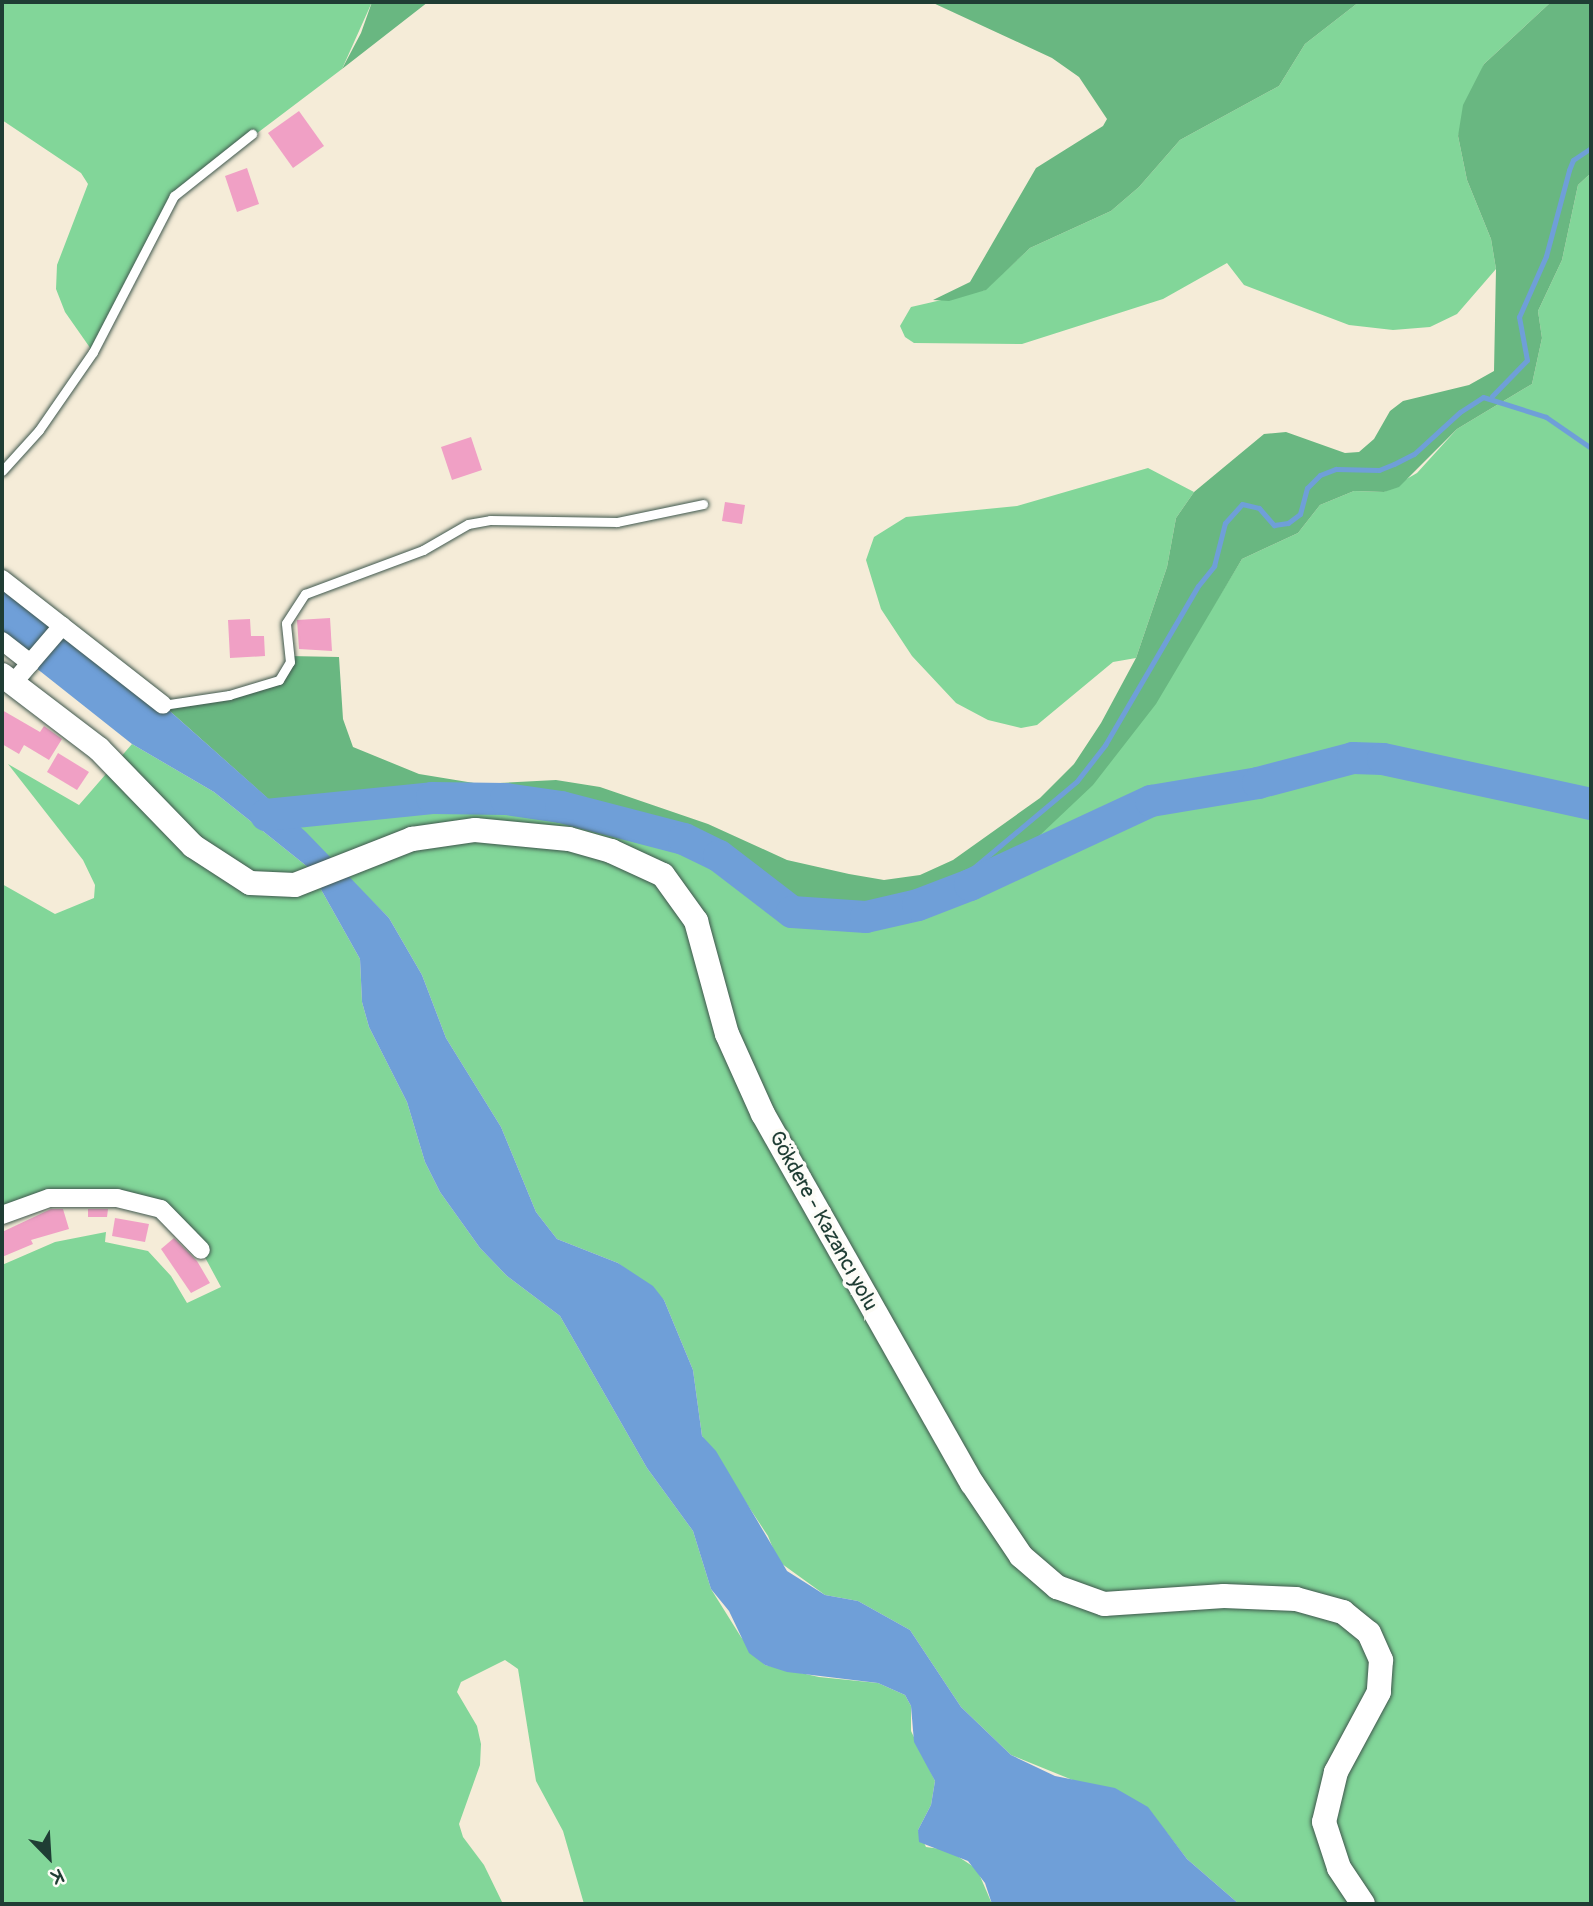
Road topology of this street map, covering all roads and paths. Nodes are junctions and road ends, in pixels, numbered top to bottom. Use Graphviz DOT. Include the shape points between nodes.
graph roads {
  1 [pos="252,134"];
  2 [pos="2,471"];
  3 [pos="703,504"];
  4 [pos="2,579"];
  5 [pos="58,630"];
  6 [pos="2,641"];
  7 [pos="34,659"];
  8 [pos="8,679"];
  9 [pos="163,705"];
  10 [pos="2,1215"];
  11 [pos="201,1250"];
  12 [pos="1363,1904"];
  1 -- 2 [label="lane" via="174,196 100,341 39,430"];
  3 -- 9 [label="lane" via="617,522 490,520 468,524 423,550 305,594 286,623 290,662 279,680 229,695"];
  4 -- 5 [label="street"];
  5 -- 7 [label="street"];
  5 -- 9 [label="street"];
  6 -- 7 [label="street"];
  7 -- 8 [label="street"];
  8 -- 12 [label="street, Gökdere - Kazancı yolu" via="69,722 184,837 250,883 295,886 412,839 475,830 569,839 611,851 663,875 696,922 726,1034 763,1114 972,1483 1021,1556 1057,1587 1104,1604 1224,1596 1296,1599 1343,1612 1369,1633 1381,1660 1379,1692 1336,1772 1324,1822 1339,1868"];
  10 -- 11 [label="street" via="49,1198 117,1198 161,1209"];
}
